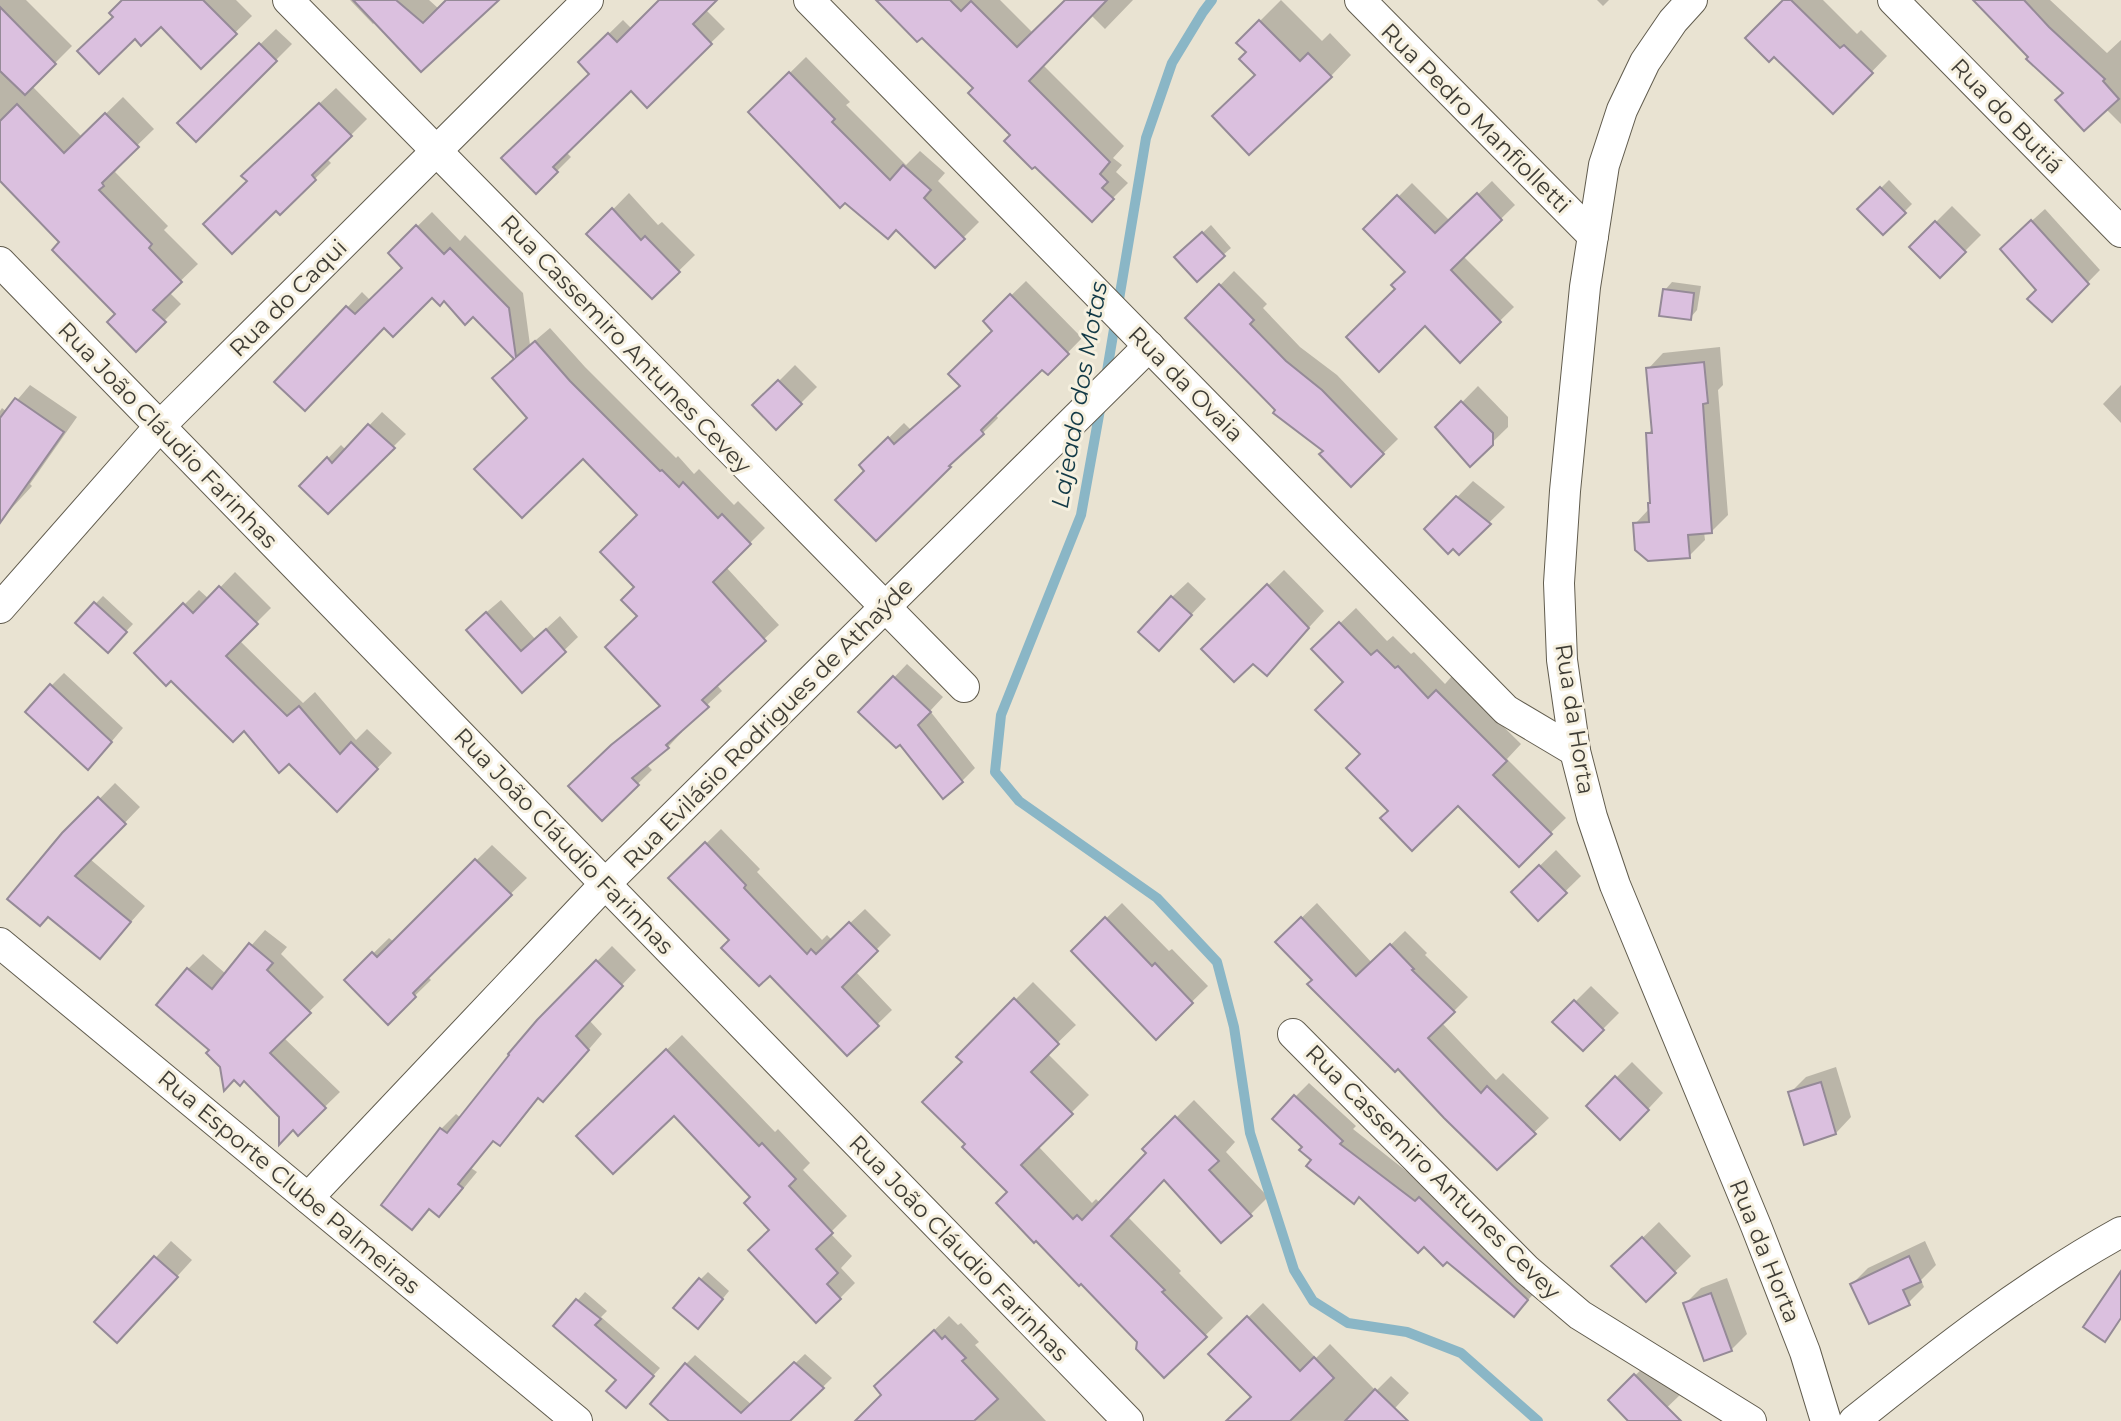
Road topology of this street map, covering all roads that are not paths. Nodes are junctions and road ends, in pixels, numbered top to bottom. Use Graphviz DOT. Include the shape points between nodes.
graph roads {
  1 [pos="288,0"];
  2 [pos="588,0"];
  3 [pos="809,0"];
  4 [pos="1360,0"];
  5 [pos="1692,0"];
  6 [pos="1893,0"];
  7 [pos="436,151"];
  8 [pos="2121,232"];
  9 [pos="1592,236"];
  10 [pos="0,262"];
  11 [pos="1143,340"];
  12 [pos="160,426"];
  13 [pos="885,607"];
  14 [pos="0,608"];
  15 [pos="964,687"];
  16 [pos="1575,751"];
  17 [pos="605,884"];
  18 [pos="0,943"];
  19 [pos="1293,1034"];
  20 [pos="308,1198"];
  21 [pos="2121,1232"];
  22 [pos="577,1421"];
  23 [pos="1128,1421"];
  24 [pos="1751,1421"];
  25 [pos="1826,1421"];
  26 [pos="1854,1421"];
  1 -- 7 [label="street, Rua Cassemiro Antunes Cevey"];
  2 -- 7 [label="street, Rua do Caqui"];
  3 -- 11 [label="street, Rua da Ovaia"];
  4 -- 9 [label="street, Rua Pedro Manfiolletti"];
  5 -- 9 [label="street, Rua da Horta" via="1645,62 1622,110 1604,165"];
  6 -- 8 [label="street, Rua do Butiá"];
  7 -- 12 [label="street, Rua do Caqui"];
  7 -- 13 [label="street, Rua Cassemiro Antunes Cevey"];
  9 -- 16 [label="street, Rua da Horta" via="1564,491 1559,583 1562,660"];
  10 -- 12 [label="street, Rua João Cláudio Farinhas"];
  11 -- 13 [label="street, Rua Evilásio Rodrigues de Athaýde" via="1121,374"];
  11 -- 16 [label="street, Rua da Ovaia" via="1506,710"];
  12 -- 14 [label="street, Rua do Caqui"];
  12 -- 17 [label="street, Rua João Cláudio Farinhas"];
  13 -- 15 [label="street, Rua Cassemiro Antunes Cevey"];
  13 -- 17 [label="street, Rua Evilásio Rodrigues de Athaýde"];
  16 -- 25 [label="street, Rua da Horta" via="1615,885 1756,1226 1805,1352"];
  17 -- 20 [label="street, Rua Evilásio Rodrigues de Athaýde"];
  17 -- 23 [label="street, Rua João Cláudio Farinhas"];
  18 -- 20 [label="street, Rua Esporte Clube Palmeiras"];
  19 -- 24 [label="street, Rua Cassemiro Antunes Cevey" via="1527,1269 1580,1315"];
  20 -- 22 [label="street, Rua Esporte Clube Palmeiras"];
  21 -- 26 [label="street" via="1980,1323"];
}
